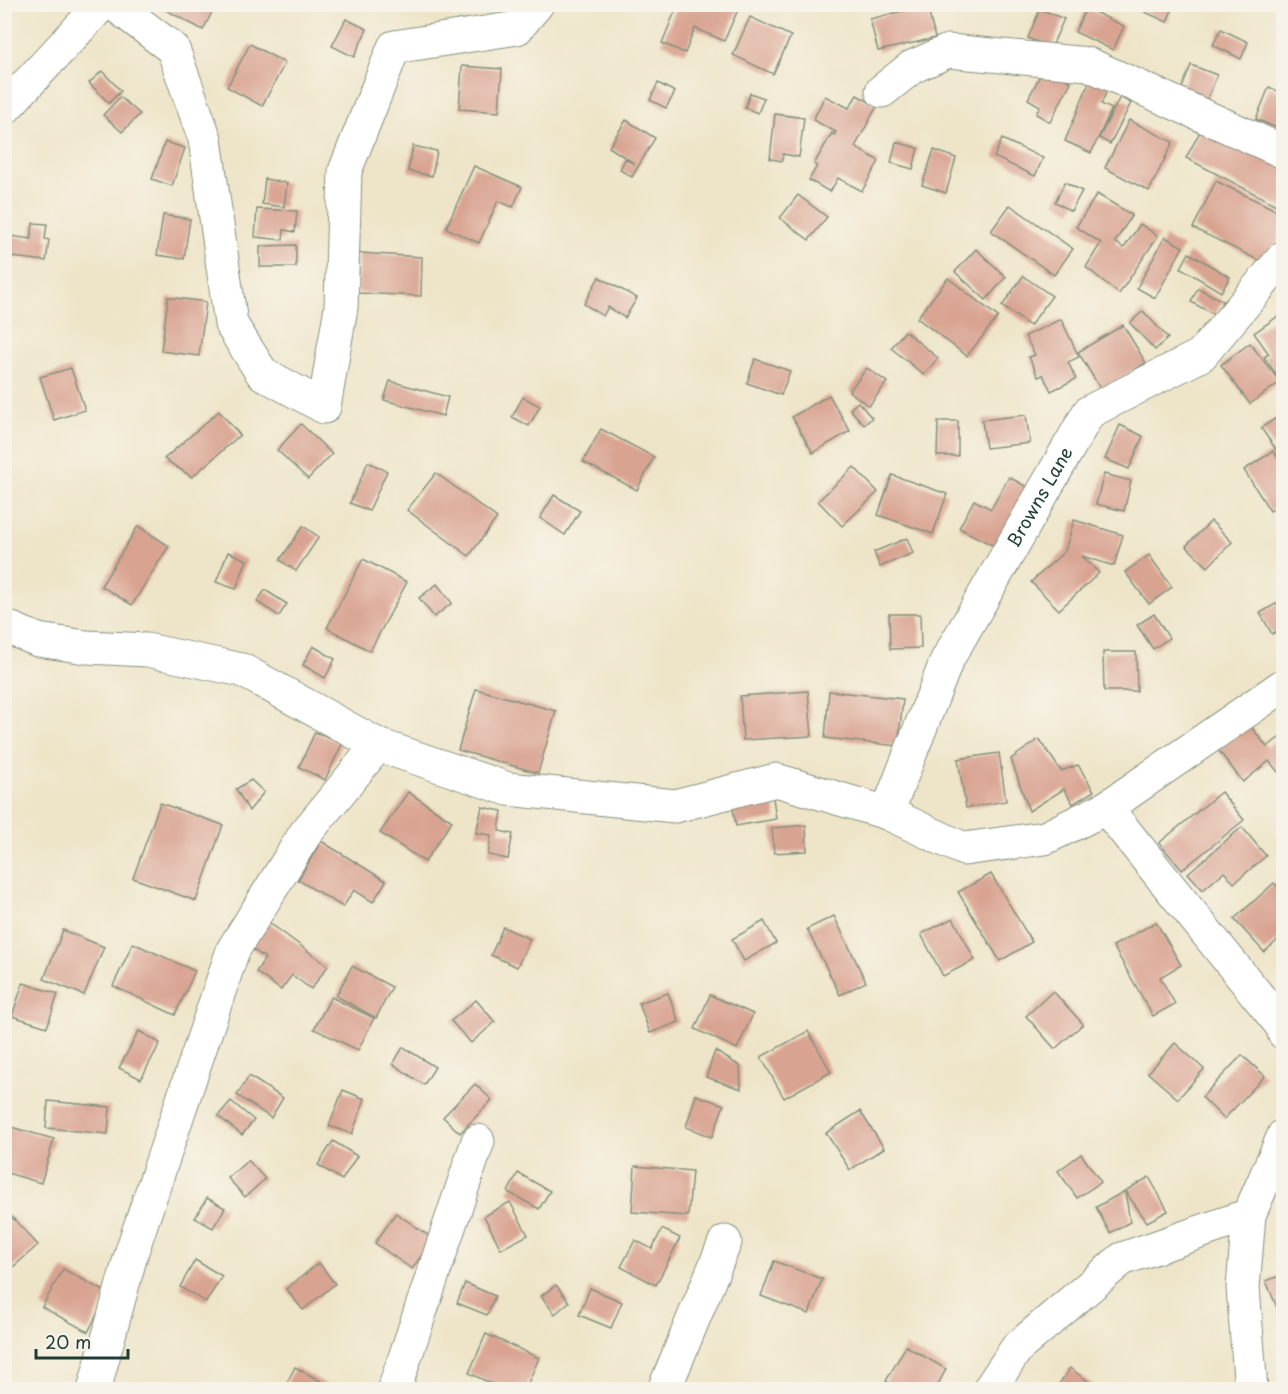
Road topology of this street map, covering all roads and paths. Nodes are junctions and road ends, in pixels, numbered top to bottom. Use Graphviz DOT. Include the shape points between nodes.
graph roads {
  1 [pos="102,4"];
  2 [pos="114,4"];
  3 [pos="537,4"];
  4 [pos="882,90"];
  5 [pos="4,109"];
  6 [pos="1284,152"];
  7 [pos="1284,257"];
  8 [pos="4,626"];
  9 [pos="1284,685"];
  10 [pos="378,745"];
  11 [pos="1106,808"];
  12 [pos="887,813"];
  13 [pos="1284,1033"];
  14 [pos="1284,1134"];
  15 [pos="478,1141"];
  16 [pos="1249,1215"];
  17 [pos="725,1242"];
  18 [pos="94,1389"];
  19 [pos="394,1389"];
  20 [pos="664,1389"];
  21 [pos="989,1389"];
  22 [pos="1251,1389"];
  1 -- 5 [label="street"];
  2 -- 3 [label="street" via="173,49 205,138 231,324 262,373 324,406 341,307 345,171 394,47 517,28"];
  4 -- 6 [label="street" via="912,67 948,51 1088,64"];
  7 -- 12 [label="street, Browns Lane" via="1201,355 1089,412 947,660"];
  8 -- 10 [label="street" via="38,640 147,650 242,670"];
  9 -- 11 [label="street"];
  10 -- 12 [label="street" via="508,789 675,806 776,780"];
  10 -- 18 [label="street" via="305,834 233,950 132,1251"];
  11 -- 12 [label="street" via="1045,838 964,849"];
  11 -- 13 [label="street"];
  14 -- 16 [label="street"];
  15 -- 19 [label="street"];
  16 -- 21 [label="street" via="1122,1259 1017,1348"];
  16 -- 22 [label="street" via="1243,1288"];
  17 -- 20 [label="street"];
}
